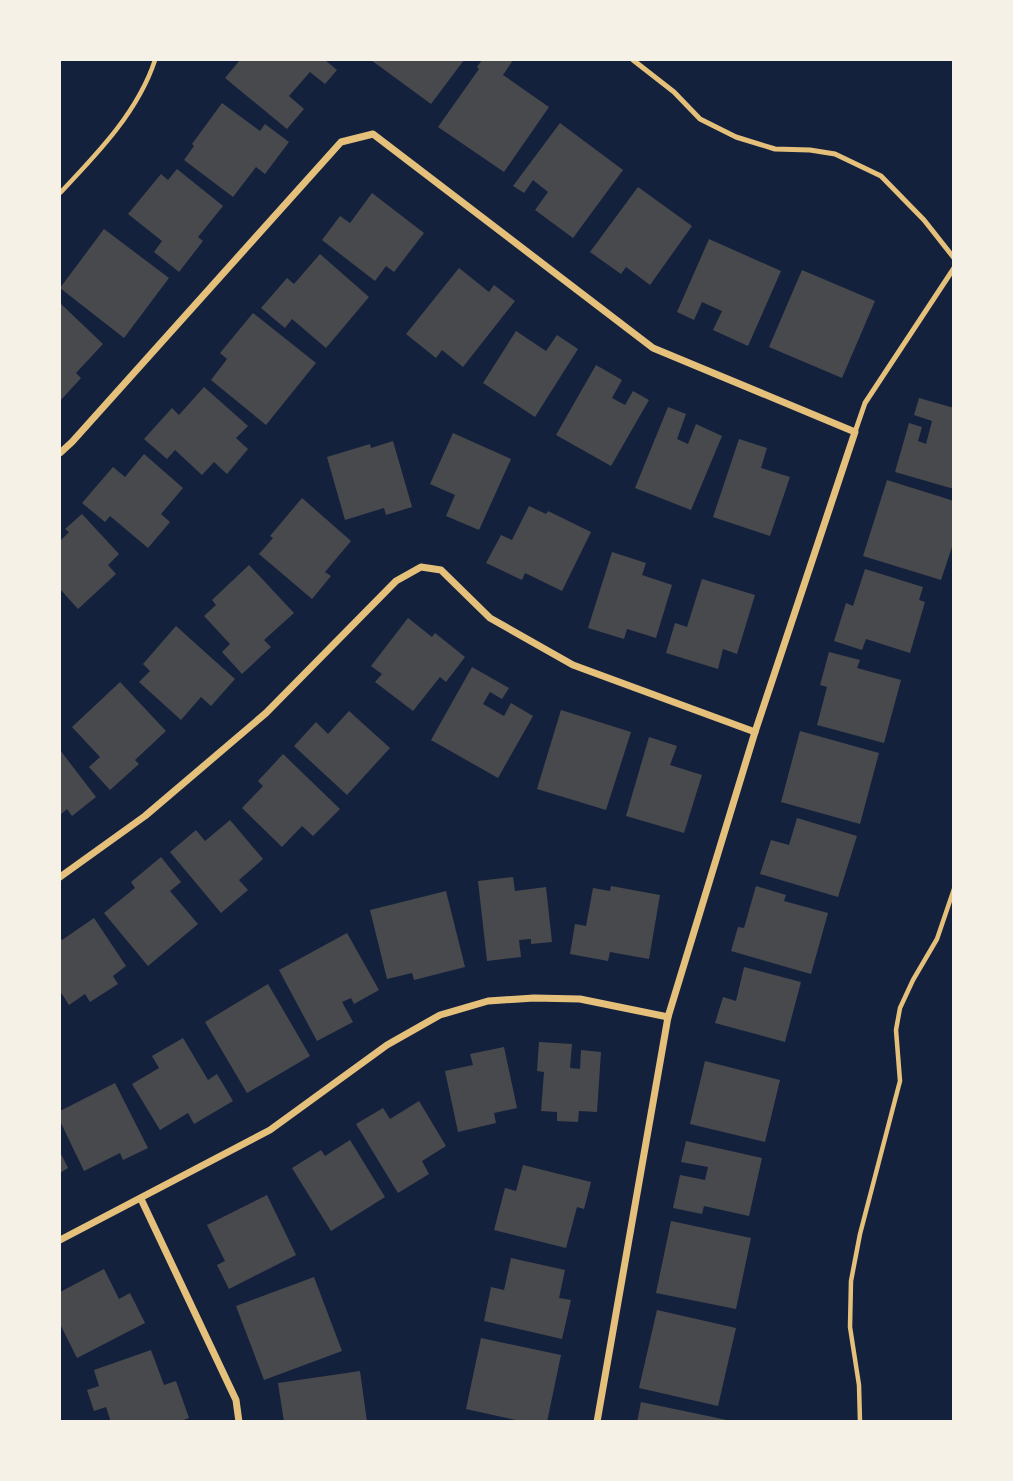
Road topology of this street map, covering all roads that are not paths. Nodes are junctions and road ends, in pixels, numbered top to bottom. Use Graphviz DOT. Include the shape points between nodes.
graph roads {
  1 [pos="633,60"];
  2 [pos="954,258"];
  3 [pos="954,268"];
  4 [pos="855,432"];
  5 [pos="60,453"];
  6 [pos="755,732"];
  7 [pos="60,877"];
  8 [pos="668,1017"];
  9 [pos="141,1199"];
  10 [pos="60,1240"];
  11 [pos="239,1422"];
  12 [pos="597,1422"];
  1 -- 2 [label="lane" via="700,119 736,137 775,149 835,154 881,177"];
  3 -- 4 [label="lane" via="865,403"];
  4 -- 5 [label="street" via="653,348 373,134 341,142"];
  4 -- 6 [label="street"];
  6 -- 7 [label="street" via="573,664 490,618 441,570 421,567 396,582 266,713 145,816"];
  6 -- 8 [label="street"];
  8 -- 9 [label="street" via="580,999 534,998 488,1000 440,1015 387,1045 270,1130"];
  8 -- 12 [label="street"];
  9 -- 10 [label="street"];
  9 -- 11 [label="street" via="236,1400"];
}
